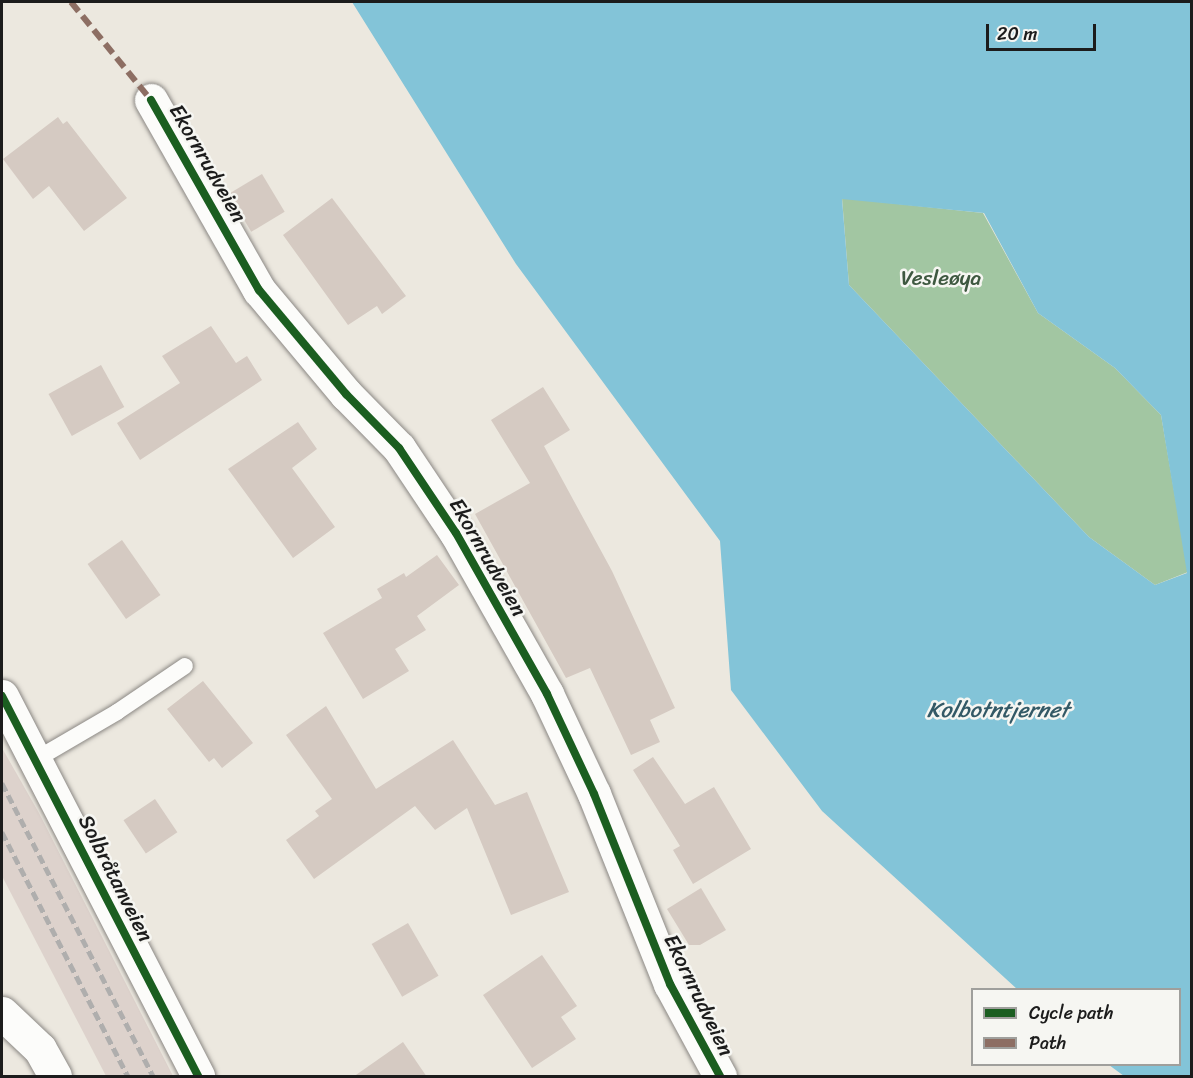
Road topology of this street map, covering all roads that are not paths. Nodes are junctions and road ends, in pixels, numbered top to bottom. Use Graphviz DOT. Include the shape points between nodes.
graph roads {
  1 [pos="151,100"];
  2 [pos="185,666"];
  3 [pos="2,696"];
  4 [pos="35,760"];
  5 [pos="2,1013"];
  6 [pos="55,1077"];
  7 [pos="198,1077"];
  8 [pos="720,1077"];
  1 -- 8 [label="street, Ekornrudveien" via="259,290 399,448 456,533 548,694 594,794 670,984"];
  2 -- 4 [label="lane"];
  3 -- 4 [label="street, Solbråtanveien"];
  4 -- 7 [label="street, Solbråtanveien"];
  5 -- 6 [label="street" via="40,1048"];
}
